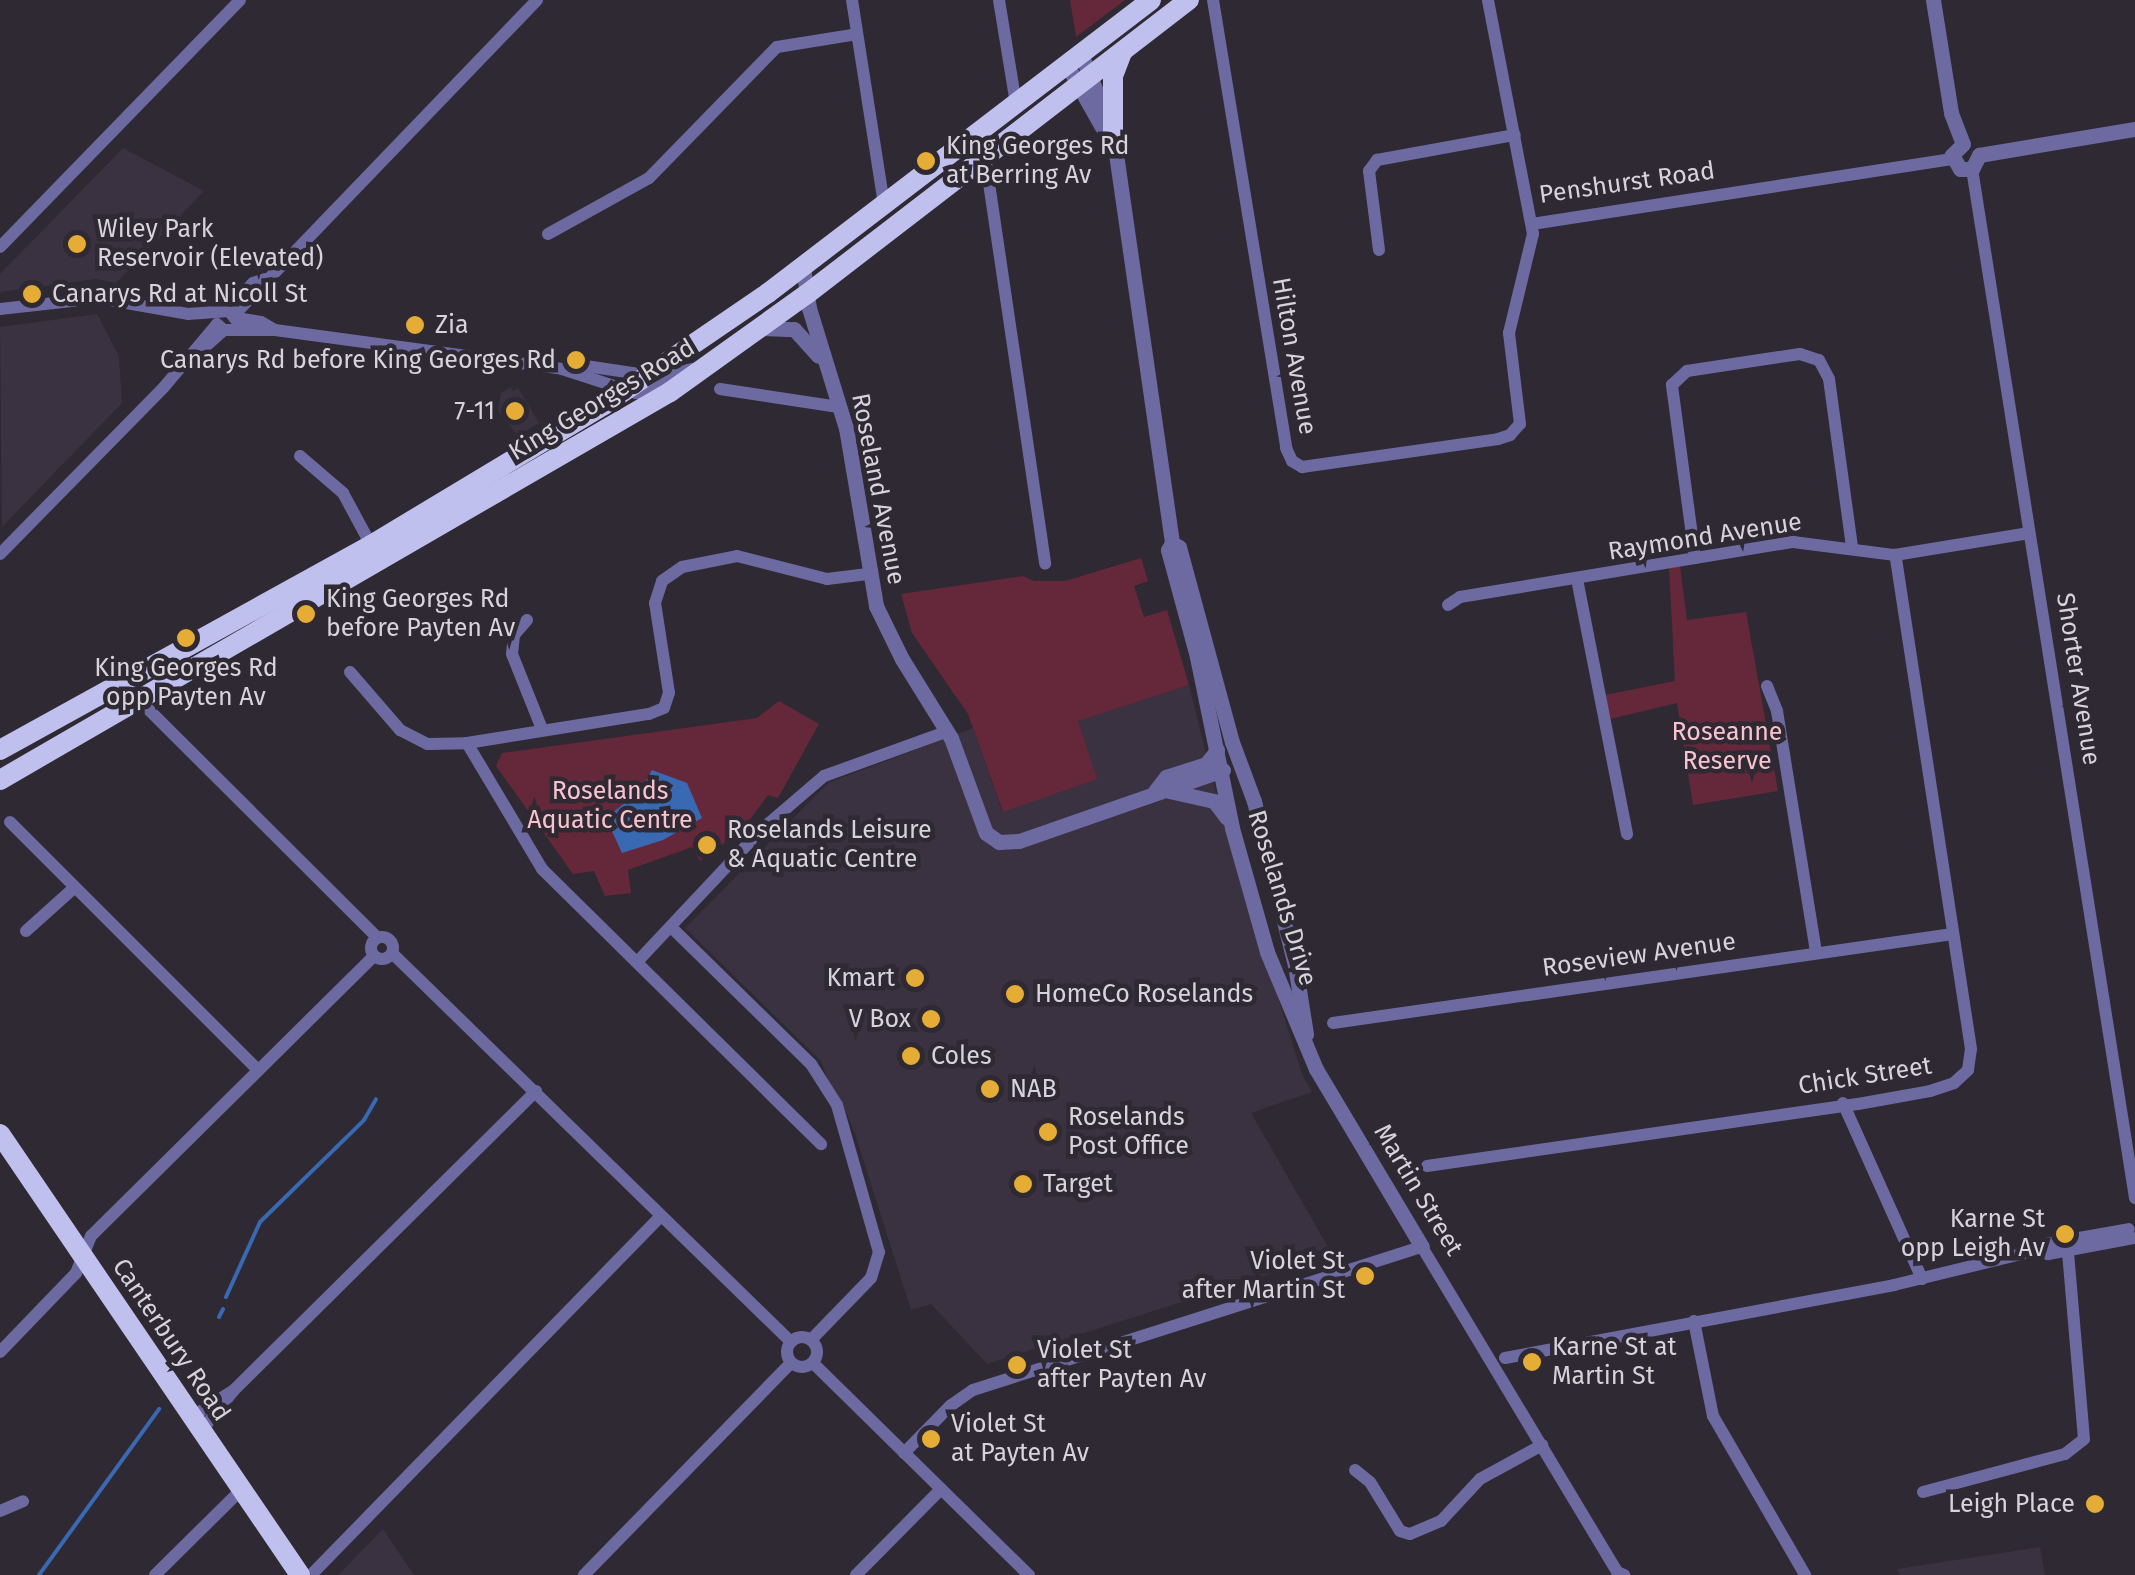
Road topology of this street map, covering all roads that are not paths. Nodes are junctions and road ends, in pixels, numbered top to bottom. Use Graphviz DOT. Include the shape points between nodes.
graph roads {
  1 [pos="240,0"];
  2 [pos="537,0"];
  3 [pos="852,0"];
  4 [pos="1000,0"];
  5 [pos="1151,0"];
  6 [pos="1188,0"];
  7 [pos="1213,0"];
  8 [pos="1488,0"];
  9 [pos="1933,0"];
  10 [pos="857,34"];
  11 [pos="1123,50"];
  12 [pos="1074,59"];
  13 [pos="1086,79"];
  14 [pos="1016,104"];
  15 [pos="2135,129"];
  16 [pos="1514,136"];
  17 [pos="1113,143"];
  18 [pos="1963,144"];
  19 [pos="985,156"];
  20 [pos="1952,159"];
  21 [pos="1975,162"];
  22 [pos="884,204"];
  23 [pos="1532,224"];
  24 [pos="548,234"];
  25 [pos="0,247"];
  26 [pos="1378,250"];
  27 [pos="803,267"];
  28 [pos="265,279"];
  29 [pos="806,294"];
  30 [pos="256,295"];
  31 [pos="0,309"];
  32 [pos="188,314"];
  33 [pos="226,320"];
  34 [pos="255,320"];
  35 [pos="760,328"];
  36 [pos="275,330"];
  37 [pos="198,342"];
  38 [pos="186,363"];
  39 [pos="706,368"];
  40 [pos="825,368"];
  41 [pos="562,370"];
  42 [pos="647,375"];
  43 [pos="578,377"];
  44 [pos="720,389"];
  45 [pos="624,391"];
  46 [pos="839,407"];
  47 [pos="585,417"];
  48 [pos="300,456"];
  49 [pos="2029,534"];
  50 [pos="371,545"];
  51 [pos="1852,548"];
  52 [pos="0,554"];
  53 [pos="1895,555"];
  54 [pos="1695,558"];
  55 [pos="1045,564"];
  56 [pos="868,574"];
  57 [pos="1577,579"];
  58 [pos="1448,606"];
  59 [pos="527,620"];
  60 [pos="350,672"];
  61 [pos="1767,686"];
  62 [pos="139,700"];
  63 [pos="542,729"];
  64 [pos="948,731"];
  65 [pos="467,742"];
  66 [pos="1224,746"];
  67 [pos="0,750"];
  68 [pos="1206,764"];
  69 [pos="1222,770"];
  70 [pos="0,780"];
  71 [pos="1156,791"];
  72 [pos="10,822"];
  73 [pos="1258,824"];
  74 [pos="1232,828"];
  75 [pos="1627,834"];
  76 [pos="74,888"];
  77 [pos="670,927"];
  78 [pos="26,931"];
  79 [pos="1952,934"];
  80 [pos="377,937"];
  81 [pos="1816,952"];
  82 [pos="392,954"];
  83 [pos="374,956"];
  84 [pos="637,962"];
  85 [pos="1333,1023"];
  86 [pos="1307,1048"];
  87 [pos="258,1069"];
  88 [pos="536,1091"];
  89 [pos="1843,1103"];
  90 [pos="0,1134"];
  91 [pos="822,1144"];
  92 [pos="1427,1166"];
  93 [pos="2135,1198"];
  94 [pos="660,1216"];
  95 [pos="2133,1231"];
  96 [pos="2068,1246"];
  97 [pos="1422,1247"];
  98 [pos="81,1253"];
  99 [pos="1922,1279"];
  100 [pos="1694,1321"];
  101 [pos="811,1340"];
  102 [pos="790,1342"];
  103 [pos="0,1352"];
  104 [pos="1498,1361"];
  105 [pos="791,1363"];
  106 [pos="812,1363"];
  107 [pos="198,1423"];
  108 [pos="1542,1445"];
  109 [pos="904,1453"];
  110 [pos="1355,1470"];
  111 [pos="242,1489"];
  112 [pos="941,1490"];
  113 [pos="1923,1492"];
  114 [pos="23,1501"];
  115 [pos="0,1511"];
  116 [pos="1618,1574"];
  117 [pos="155,1575"];
  118 [pos="300,1575"];
  119 [pos="312,1575"];
  120 [pos="584,1575"];
  121 [pos="856,1575"];
  122 [pos="1029,1575"];
  123 [pos="1805,1575"];
  1 -- 25 [label="street"];
  2 -- 28 [label="street"];
  3 -- 10 [label="street"];
  4 -- 14 [label="street"];
  5 -- 12 [label="highway, King Georges Road"];
  6 -- 11 [label="highway, King Georges Road"];
  7 -- 23 [label="street, Hilton Avenue" via="1292,461 1318,466 1510,435 1520,424 1520,410 1509,333"];
  8 -- 16 [label="street, Penshurst Road"];
  9 -- 18 [label="street" via="1950,112"];
  10 -- 22 [label="street"];
  10 -- 24 [label="street" via="777,47 648,178"];
  11 -- 13 [label="highway, King Georges Road"];
  11 -- 17 [label="highway" via="1112,76"];
  12 -- 13 [label="street, Roselands Drive"];
  12 -- 14 [label="highway, King Georges Road"];
  13 -- 17 [label="street, Roselands Drive"];
  13 -- 19 [label="highway, King Georges Road"];
  14 -- 22 [label="highway, King Georges Road"];
  15 -- 21 [label="street"];
  16 -- 23 [label="street, Penshurst Road"];
  16 -- 26 [label="street" via="1376,160 1369,171"];
  17 -- 66 [label="street, Roselands Drive" via="1172,543 1179,547"];
  18 -- 20 [label="street"];
  18 -- 21 [label="street" via="1972,144"];
  19 -- 29 [label="highway, King Georges Road"];
  19 -- 55 [label="street"];
  20 -- 21 [label="street" via="1960,169"];
  20 -- 23 [label="street, Penshurst Road"];
  21 -- 49 [label="street, Shorter Avenue"];
  22 -- 27 [label="highway, King Georges Road"];
  27 -- 29 [label="street, Roseland Avenue"];
  27 -- 42 [label="highway, King Georges Road"];
  28 -- 30 [label="street"];
  28 -- 33 [label="street" via="253,284"];
  29 -- 35 [label="highway, King Georges Road"];
  29 -- 40 [label="street, Roseland Avenue"];
  30 -- 33 [label="street"];
  30 -- 34 [label="street"];
  31 -- 32 [label="street" via="98,298"];
  32 -- 33 [label="street" via="200,321"];
  32 -- 37 [label="street"];
  33 -- 34 [label="street"];
  33 -- 36 [label="street"];
  33 -- 37 [label="street"];
  33 -- 38 [label="street" via="201,355"];
  34 -- 36 [label="street"];
  35 -- 39 [label="highway, King Georges Road"];
  35 -- 40 [label="street, Roseland Avenue" via="794,328"];
  36 -- 41 [label="street"];
  37 -- 38 [label="street"];
  38 -- 52 [label="street"];
  39 -- 45 [label="street" via="680,370 642,393"];
  39 -- 62 [label="highway, King Georges Road"];
  40 -- 46 [label="street, Roseland Avenue"];
  41 -- 42 [label="street" via="579,365"];
  41 -- 43 [label="street"];
  42 -- 45 [label="highway, King Georges Road"];
  43 -- 45 [label="street"];
  43 -- 47 [label="street" via="592,396"];
  44 -- 46 [label="street"];
  45 -- 47 [label="highway, King Georges Road"];
  46 -- 56 [label="street, Roseland Avenue"];
  47 -- 50 [label="highway, King Georges Road"];
  48 -- 50 [label="street" via="343,493"];
  49 -- 53 [label="street, Raymond Avenue"];
  49 -- 93 [label="street, Shorter Avenue"];
  50 -- 67 [label="highway, King Georges Road"];
  51 -- 53 [label="street, Raymond Avenue"];
  51 -- 54 [label="street, Raymond Avenue" via="1806,541"];
  51 -- 54 [label="street" via="1829,379 1819,360 1800,354 1687,372 1672,384"];
  53 -- 79 [label="street, Chick Street"];
  54 -- 57 [label="street, Raymond Avenue"];
  56 -- 63 [label="street" via="827,579 737,556 682,568 662,581 654,604 669,693 664,708"];
  56 -- 64 [label="street, Roseland Avenue" via="887,632"];
  57 -- 58 [label="street, Raymond Avenue" via="1460,597"];
  57 -- 75 [label="street"];
  59 -- 63 [label="street" via="514,635 512,654"];
  60 -- 65 [label="street" via="412,740"];
  61 -- 81 [label="street" via="1777,711"];
  62 -- 70 [label="highway, King Georges Road"];
  62 -- 80 [label="street"];
  63 -- 65 [label="street"];
  64 -- 71 [label="street, Roseland Avenue" via="981,825 999,842 1019,841"];
  64 -- 77 [label="street" via="824,776 761,830"];
  65 -- 84 [label="street" via="542,869"];
  66 -- 68 [label="street, Roseland Avenue"];
  66 -- 69 [label="street, Roselands Drive"];
  66 -- 73 [label="street, Roselands Drive"];
  68 -- 69 [label="street"];
  68 -- 71 [label="street, Roseland Avenue" via="1166,777"];
  69 -- 71 [label="street, Roseland Avenue"];
  69 -- 73 [label="street, Roselands Drive" via="1234,778"];
  69 -- 74 [label="street, Roselands Drive"];
  71 -- 74 [label="street" via="1214,802"];
  72 -- 76 [label="street"];
  73 -- 86 [label="street, Roselands Drive" via="1295,965"];
  74 -- 86 [label="street, Roselands Drive" via="1267,952"];
  76 -- 78 [label="street"];
  76 -- 87 [label="street"];
  77 -- 84 [label="street"];
  77 -- 101 [label="street" via="812,1064 851,1148 879,1252 876,1270"];
  79 -- 81 [label="street, Roseview Avenue"];
  79 -- 89 [label="street, Chick Street" via="1972,1049 1968,1070 1930,1091"];
  80 -- 82 [label="street" via="389,938"];
  80 -- 83 [label="street" via="370,946"];
  81 -- 85 [label="street, Roseview Avenue"];
  82 -- 83 [label="street"];
  82 -- 88 [label="street"];
  83 -- 87 [label="street"];
  84 -- 91 [label="street"];
  86 -- 97 [label="street, Martin Street"];
  87 -- 98 [label="street"];
  88 -- 94 [label="street"];
  88 -- 107 [label="street"];
  89 -- 92 [label="street, Chick Street"];
  89 -- 99 [label="street"];
  90 -- 98 [label="highway, Canterbury Road"];
  94 -- 102 [label="street"];
  94 -- 119 [label="street"];
  95 -- 96 [label="street"];
  96 -- 99 [label="street" via="2046,1244"];
  96 -- 113 [label="street" via="2084,1439 2066,1454"];
  97 -- 104 [label="street, Martin Street"];
  97 -- 109 [label="street" via="973,1390"];
  98 -- 103 [label="street" via="76,1272"];
  98 -- 107 [label="highway, Canterbury Road"];
  99 -- 100 [label="street"];
  100 -- 104 [label="street"];
  100 -- 123 [label="street" via="1713,1416"];
  101 -- 102 [label="street"];
  101 -- 106 [label="street" via="817,1354"];
  102 -- 105 [label="street"];
  104 -- 108 [label="street, Martin Street"];
  105 -- 106 [label="street"];
  105 -- 120 [label="street"];
  106 -- 109 [label="street"];
  107 -- 111 [label="highway, Canterbury Road"];
  108 -- 110 [label="street" via="1480,1479 1441,1521 1410,1534 1400,1531"];
  108 -- 116 [label="street, Martin Street"];
  109 -- 112 [label="street"];
  111 -- 117 [label="street"];
  111 -- 118 [label="highway, Canterbury Road"];
  112 -- 121 [label="street"];
  112 -- 122 [label="street"];
  114 -- 115 [label="street"];
}
